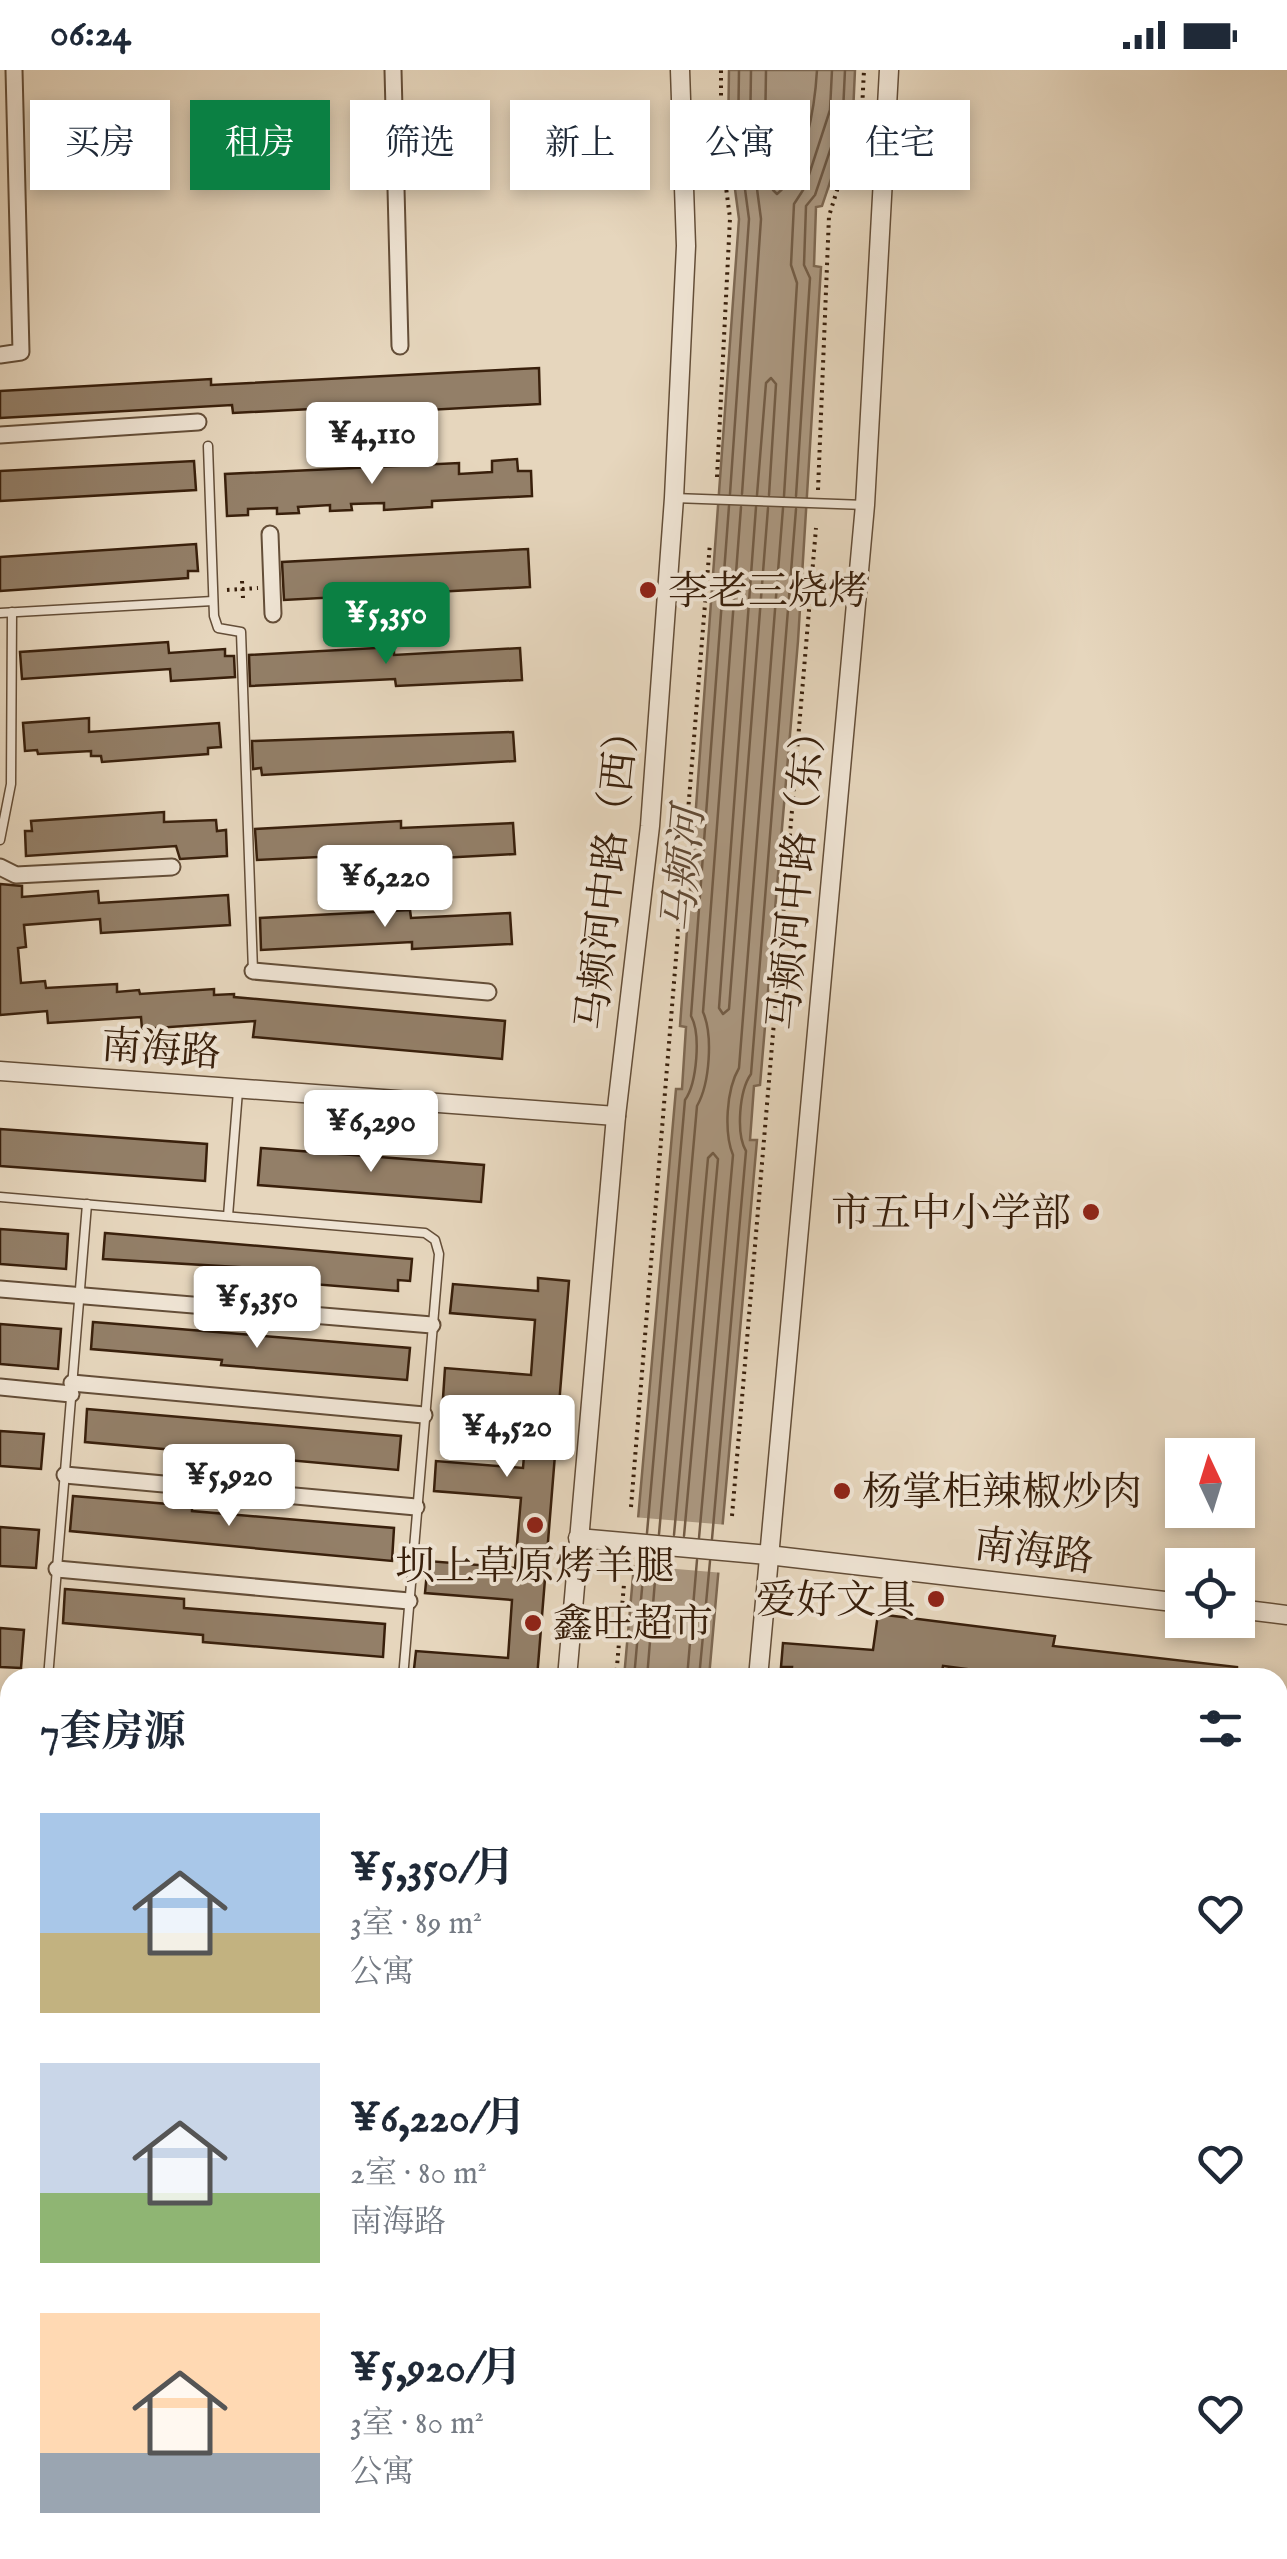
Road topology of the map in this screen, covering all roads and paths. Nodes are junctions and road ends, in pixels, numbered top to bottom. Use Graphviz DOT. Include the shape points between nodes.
graph roads {
  1 [pos="14,70"];
  2 [pos="394,70"];
  3 [pos="680,70"];
  4 [pos="721,70"];
  5 [pos="864,70"];
  6 [pos="888,70"];
  7 [pos="400,346"];
  8 [pos="0,355"];
  9 [pos="198,422"];
  10 [pos="0,435"];
  11 [pos="208,446"];
  12 [pos="717,478"];
  13 [pos="818,494"];
  14 [pos="674,498"];
  15 [pos="865,505"];
  16 [pos="816,528"];
  17 [pos="270,534"];
  18 [pos="710,544"];
  19 [pos="242,581"];
  20 [pos="272,587"];
  21 [pos="242,589"];
  22 [pos="213,590"];
  23 [pos="243,598"];
  24 [pos="213,602"];
  25 [pos="12,612"];
  26 [pos="0,613"];
  27 [pos="274,614"];
  28 [pos="0,840"];
  29 [pos="172,866"];
  30 [pos="0,867"];
  31 [pos="252,972"];
  32 [pos="488,992"];
  33 [pos="0,1071"];
  34 [pos="239,1089"];
  35 [pos="616,1116"];
  36 [pos="0,1197"];
  37 [pos="87,1204"];
  38 [pos="228,1216"];
  39 [pos="0,1289"];
  40 [pos="80,1296"];
  41 [pos="432,1325"];
  42 [pos="0,1388"];
  43 [pos="72,1388"];
  44 [pos="424,1415"];
  45 [pos="65,1475"];
  46 [pos="416,1507"];
  47 [pos="631,1507"];
  48 [pos="732,1516"];
  49 [pos="578,1538"];
  50 [pos="768,1555"];
  51 [pos="57,1569"];
  52 [pos="624,1584"];
  53 [pos="410,1601"];
  54 [pos="1165,1601"];
  55 [pos="1255,1611"];
  56 [pos="1287,1615"];
  57 [pos="49,1668"];
  58 [pos="404,1668"];
  59 [pos="567,1668"];
  60 [pos="617,1668"];
  61 [pos="759,1668"];
  1 -- 8 [label="street" via="21,352"];
  2 -- 7 [label="street"];
  3 -- 14 [label="street, 马颊河中路（西）" via="686,246"];
  4 -- 12 [label="path" via="720,148 730,218"];
  5 -- 13 [label="path" via="862,110 830,216"];
  6 -- 15 [label="street, 马颊河中路（东）"];
  9 -- 10 [label="street"];
  11 -- 22 [label="lane"];
  14 -- 15 [label="lane"];
  14 -- 35 [label="street, 马颊河中路（西）" via="650,826"];
  15 -- 50 [label="street, 马颊河中路（东）"];
  16 -- 48 [label="path"];
  17 -- 20 [label="street"];
  18 -- 47 [label="path"];
  19 -- 21 [label="path"];
  20 -- 21 [label="path"];
  20 -- 27 [label="street"];
  21 -- 22 [label="path"];
  21 -- 23 [label="path"];
  22 -- 24 [label="lane"];
  24 -- 25 [label="lane"];
  24 -- 31 [label="lane" via="218,628 241,632"];
  25 -- 26 [label="lane"];
  25 -- 28 [label="lane" via="11,784"];
  29 -- 30 [label="street" via="16,875"];
  31 -- 32 [label="street"];
  33 -- 34 [label="street, 南海路"];
  34 -- 35 [label="street, 南海路"];
  34 -- 38 [label="lane"];
  35 -- 49 [label="street, 马颊河中路（西）"];
  36 -- 37 [label="lane"];
  37 -- 38 [label="lane"];
  37 -- 40 [label="lane"];
  38 -- 41 [label="lane" via="425,1233 439,1254"];
  39 -- 40 [label="street"];
  40 -- 41 [label="street"];
  40 -- 43 [label="lane"];
  41 -- 44 [label="lane"];
  42 -- 43 [label="street"];
  43 -- 44 [label="street"];
  43 -- 45 [label="lane"];
  44 -- 46 [label="lane"];
  45 -- 46 [label="street"];
  45 -- 51 [label="lane"];
  46 -- 53 [label="lane"];
  49 -- 50 [label="street, 南海路"];
  49 -- 59 [label="street, 马颊河中路（西）"];
  50 -- 54 [label="street, 南海路"];
  50 -- 61 [label="street, 马颊河中路（东）"];
  51 -- 53 [label="street"];
  51 -- 57 [label="lane"];
  52 -- 60 [label="path"];
  53 -- 58 [label="lane"];
  55 -- 56 [label="street"];
}
